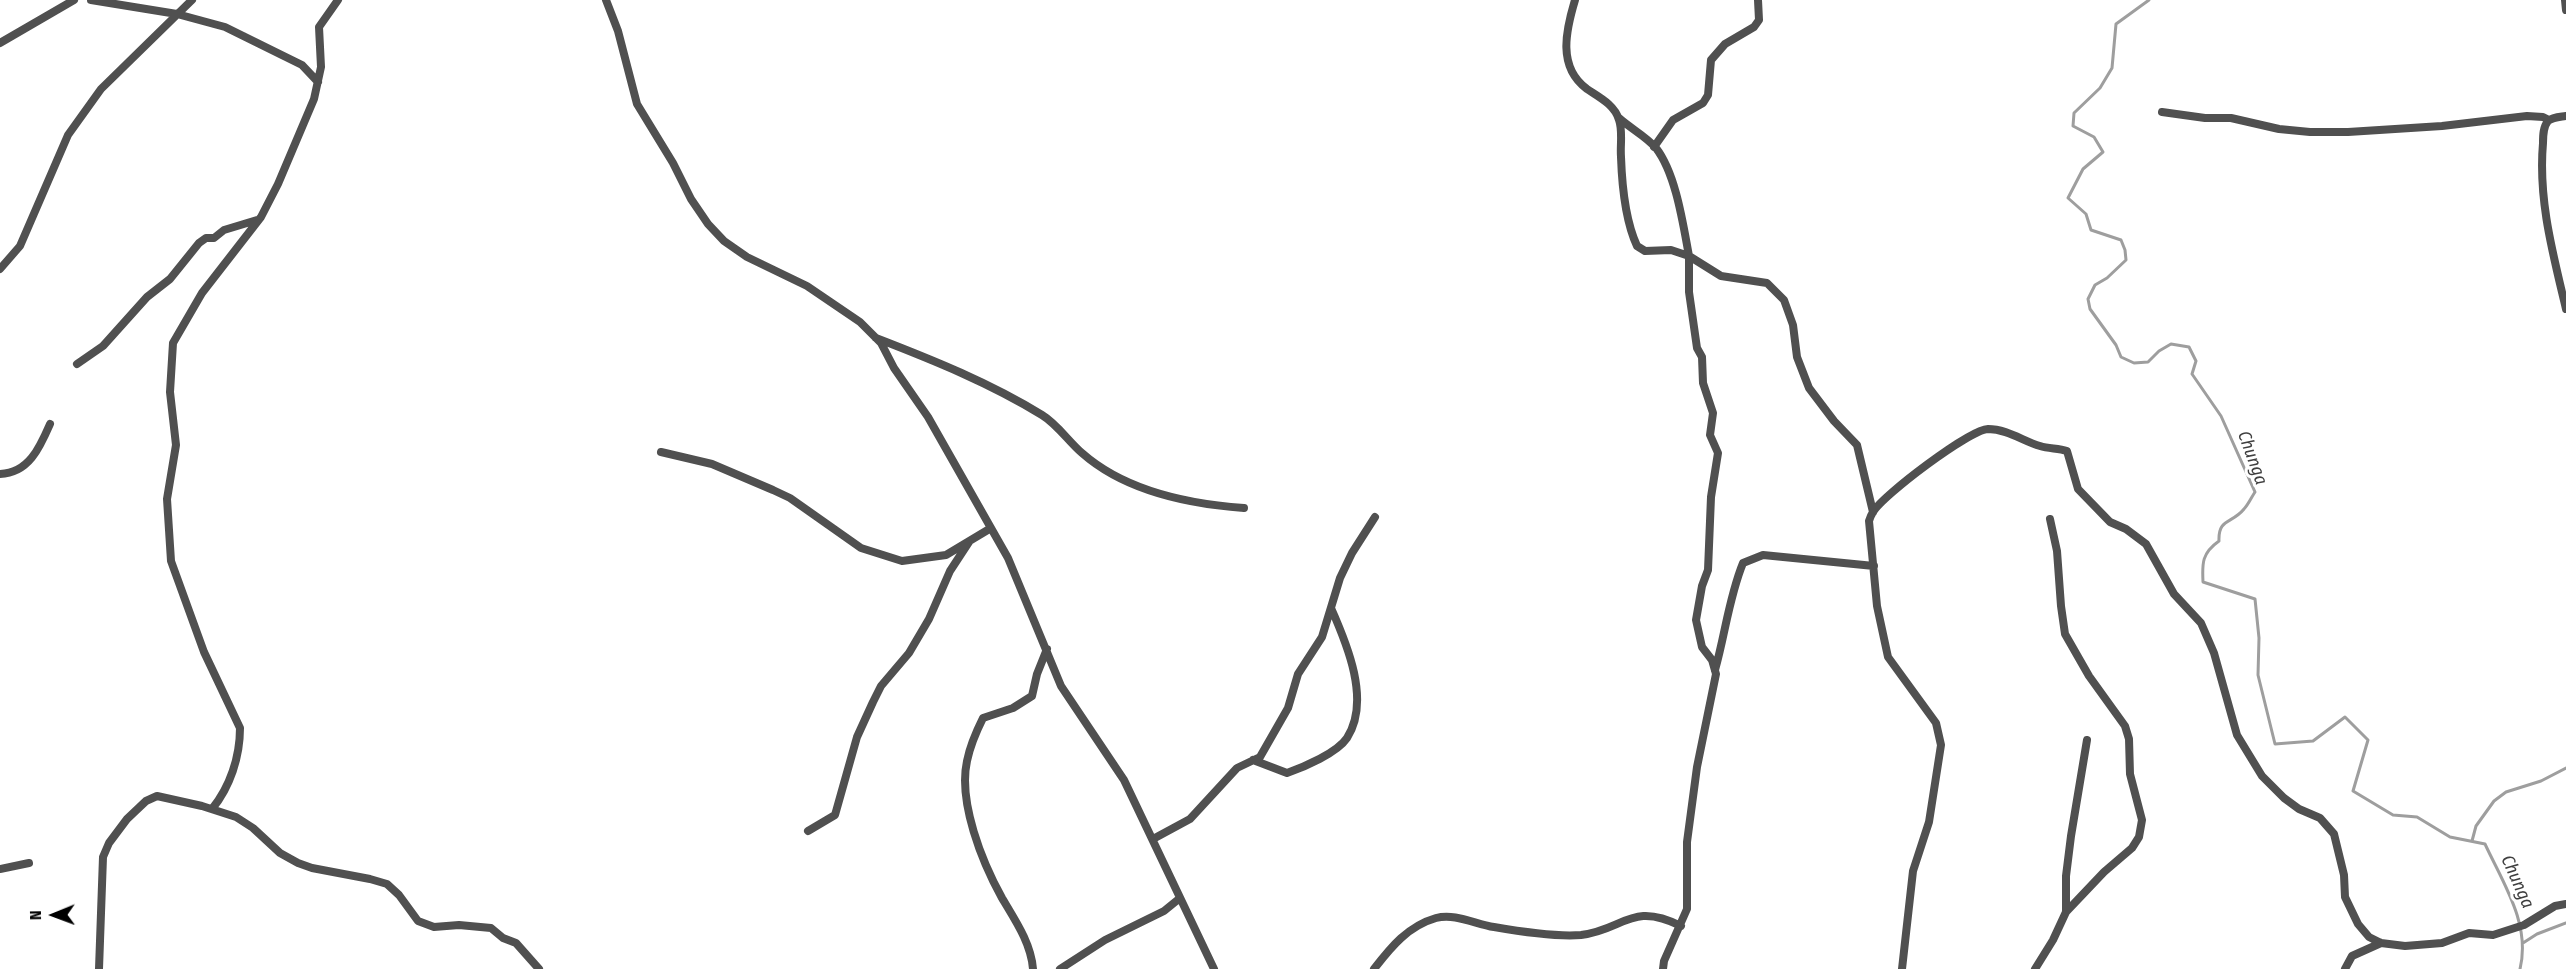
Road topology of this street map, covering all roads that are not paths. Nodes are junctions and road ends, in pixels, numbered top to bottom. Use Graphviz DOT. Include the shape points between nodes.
graph roads {
  1 [pos="74,0"];
  2 [pos="91,0"];
  3 [pos="192,0"];
  4 [pos="338,0"];
  5 [pos="606,0"];
  6 [pos="1575,0"];
  7 [pos="1758,0"];
  8 [pos="2565,0"];
  9 [pos="2566,9"];
  10 [pos="177,14"];
  11 [pos="0,43"];
  12 [pos="318,82"];
  13 [pos="2162,112"];
  14 [pos="2566,116"];
  15 [pos="1619,118"];
  16 [pos="2549,120"];
  17 [pos="1654,147"];
  18 [pos="260,218"];
  19 [pos="1689,256"];
  20 [pos="0,269"];
  21 [pos="2566,309"];
  22 [pos="876,338"];
  23 [pos="77,364"];
  24 [pos="50,424"];
  25 [pos="661,452"];
  26 [pos="0,474"];
  27 [pos="1244,507"];
  28 [pos="1873,512"];
  29 [pos="1375,517"];
  30 [pos="2050,519"];
  31 [pos="992,528"];
  32 [pos="969,542"];
  33 [pos="1874,566"];
  34 [pos="1331,608"];
  35 [pos="1047,649"];
  36 [pos="1715,671"];
  37 [pos="2087,740"];
  38 [pos="1253,760"];
  39 [pos="212,809"];
  40 [pos="808,831"];
  41 [pos="1154,838"];
  42 [pos="29,863"];
  43 [pos="0,869"];
  44 [pos="1180,898"];
  45 [pos="2566,904"];
  46 [pos="2066,912"];
  47 [pos="1681,926"];
  48 [pos="2381,943"];
  49 [pos="99,969"];
  50 [pos="539,969"];
  51 [pos="1033,969"];
  52 [pos="1059,969"];
  53 [pos="1214,969"];
  54 [pos="1374,969"];
  55 [pos="1663,969"];
  56 [pos="1902,969"];
  57 [pos="2035,969"];
  58 [pos="2345,969"];
  1 -- 11 [label="street"];
  2 -- 10 [label="street"];
  3 -- 10 [label="street"];
  4 -- 12 [label="street" via="319,27"];
  5 -- 22 [label="street" via="637,104 708,224 739,252 807,286 851,314"];
  6 -- 15 [label="street" via="1565,34 1574,74"];
  7 -- 17 [label="street" via="1759,20 1754,27 1725,44 1711,60 1708,95 1703,103 1673,120"];
  8 -- 9 [label="street"];
  10 -- 12 [label="street" via="245,36 302,65"];
  10 -- 20 [label="street" via="101,88 68,135 20,246"];
  12 -- 18 [label="street" via="299,139"];
  13 -- 16 [label="street" via="2231,118 2310,132 2442,126 2527,116"];
  14 -- 16 [label="street"];
  15 -- 17 [label="street"];
  15 -- 19 [label="street" via="1628,218 1637,246 1645,251 1671,250"];
  16 -- 21 [label="street" via="2544,130 2540,172 2548,234"];
  17 -- 19 [label="street" via="1671,181"];
  18 -- 23 [label="street" via="199,243 170,279 147,297 103,346"];
  18 -- 39 [label="street" via="185,319 173,343 170,366 176,436 168,499 171,561 204,652 240,728 230,780"];
  19 -- 28 [label="street" via="1721,276 1767,283 1784,300 1793,325 1797,357 1809,388 1834,422 1857,444"];
  19 -- 36 [label="street" via="1696,348 1702,357 1703,383 1713,413 1710,435 1718,453 1711,497 1708,570 1696,620 1702,646"];
  22 -- 27 [label="street" via="931,358 1045,417 1083,454 1136,487 1217,506"];
  22 -- 31 [label="street" via="942,440"];
  24 -- 26 [label="street" via="37,453 21,469"];
  25 -- 32 [label="street" via="712,465 773,490 861,548 902,561 946,555"];
  28 -- 33 [label="street" via="1869,521"];
  28 -- 48 [label="street" via="1893,492 1972,433 1999,430 2043,447 2067,451 2078,489 2110,522 2146,544 2174,594 2201,623 2214,653 2241,745 2262,776 2284,798 2320,818 2334,834 2345,897 2358,924 2369,938"];
  29 -- 34 [label="street" via="1352,552"];
  30 -- 46 [label="street" via="2065,634 2125,726 2130,774 2142,820 2132,848"];
  31 -- 32 [label="street"];
  31 -- 35 [label="street"];
  32 -- 40 [label="street" via="909,653 881,686 873,702 857,737 835,815"];
  33 -- 36 [label="street" via="1763,555 1743,563"];
  33 -- 56 [label="street" via="1877,606 1888,657 1936,723 1941,745 1929,822 1913,871"];
  34 -- 38 [label="street" via="1322,637 1298,674 1288,708 1260,757"];
  34 -- 38 [label="street" via="1358,688 1355,718 1346,740 1315,761 1287,773"];
  35 -- 41 [label="street" via="1061,686 1124,780"];
  35 -- 51 [label="street" via="1032,696 983,718 966,763 966,800 981,854 1023,935"];
  36 -- 47 [label="street" via="1692,802 1687,842 1687,909"];
  37 -- 46 [label="street" via="2069,856"];
  38 -- 41 [label="street" via="1237,768 1190,819"];
  39 -- 49 [label="street" via="157,796 127,819 109,843 103,857"];
  39 -- 50 [label="street" via="245,823 280,853 312,868 387,884 418,921 434,927 491,928 516,943"];
  41 -- 44 [label="street"];
  42 -- 43 [label="street"];
  44 -- 52 [label="street" via="1164,911"];
  44 -- 53 [label="street"];
  45 -- 48 [label="street" via="2493,935 2469,933 2442,943 2405,946"];
  46 -- 57 [label="street"];
  47 -- 54 [label="street" via="1654,915 1630,918 1581,935 1494,927 1439,917 1407,932"];
  47 -- 55 [label="street"];
  48 -- 58 [label="street" via="2352,956"];
}
